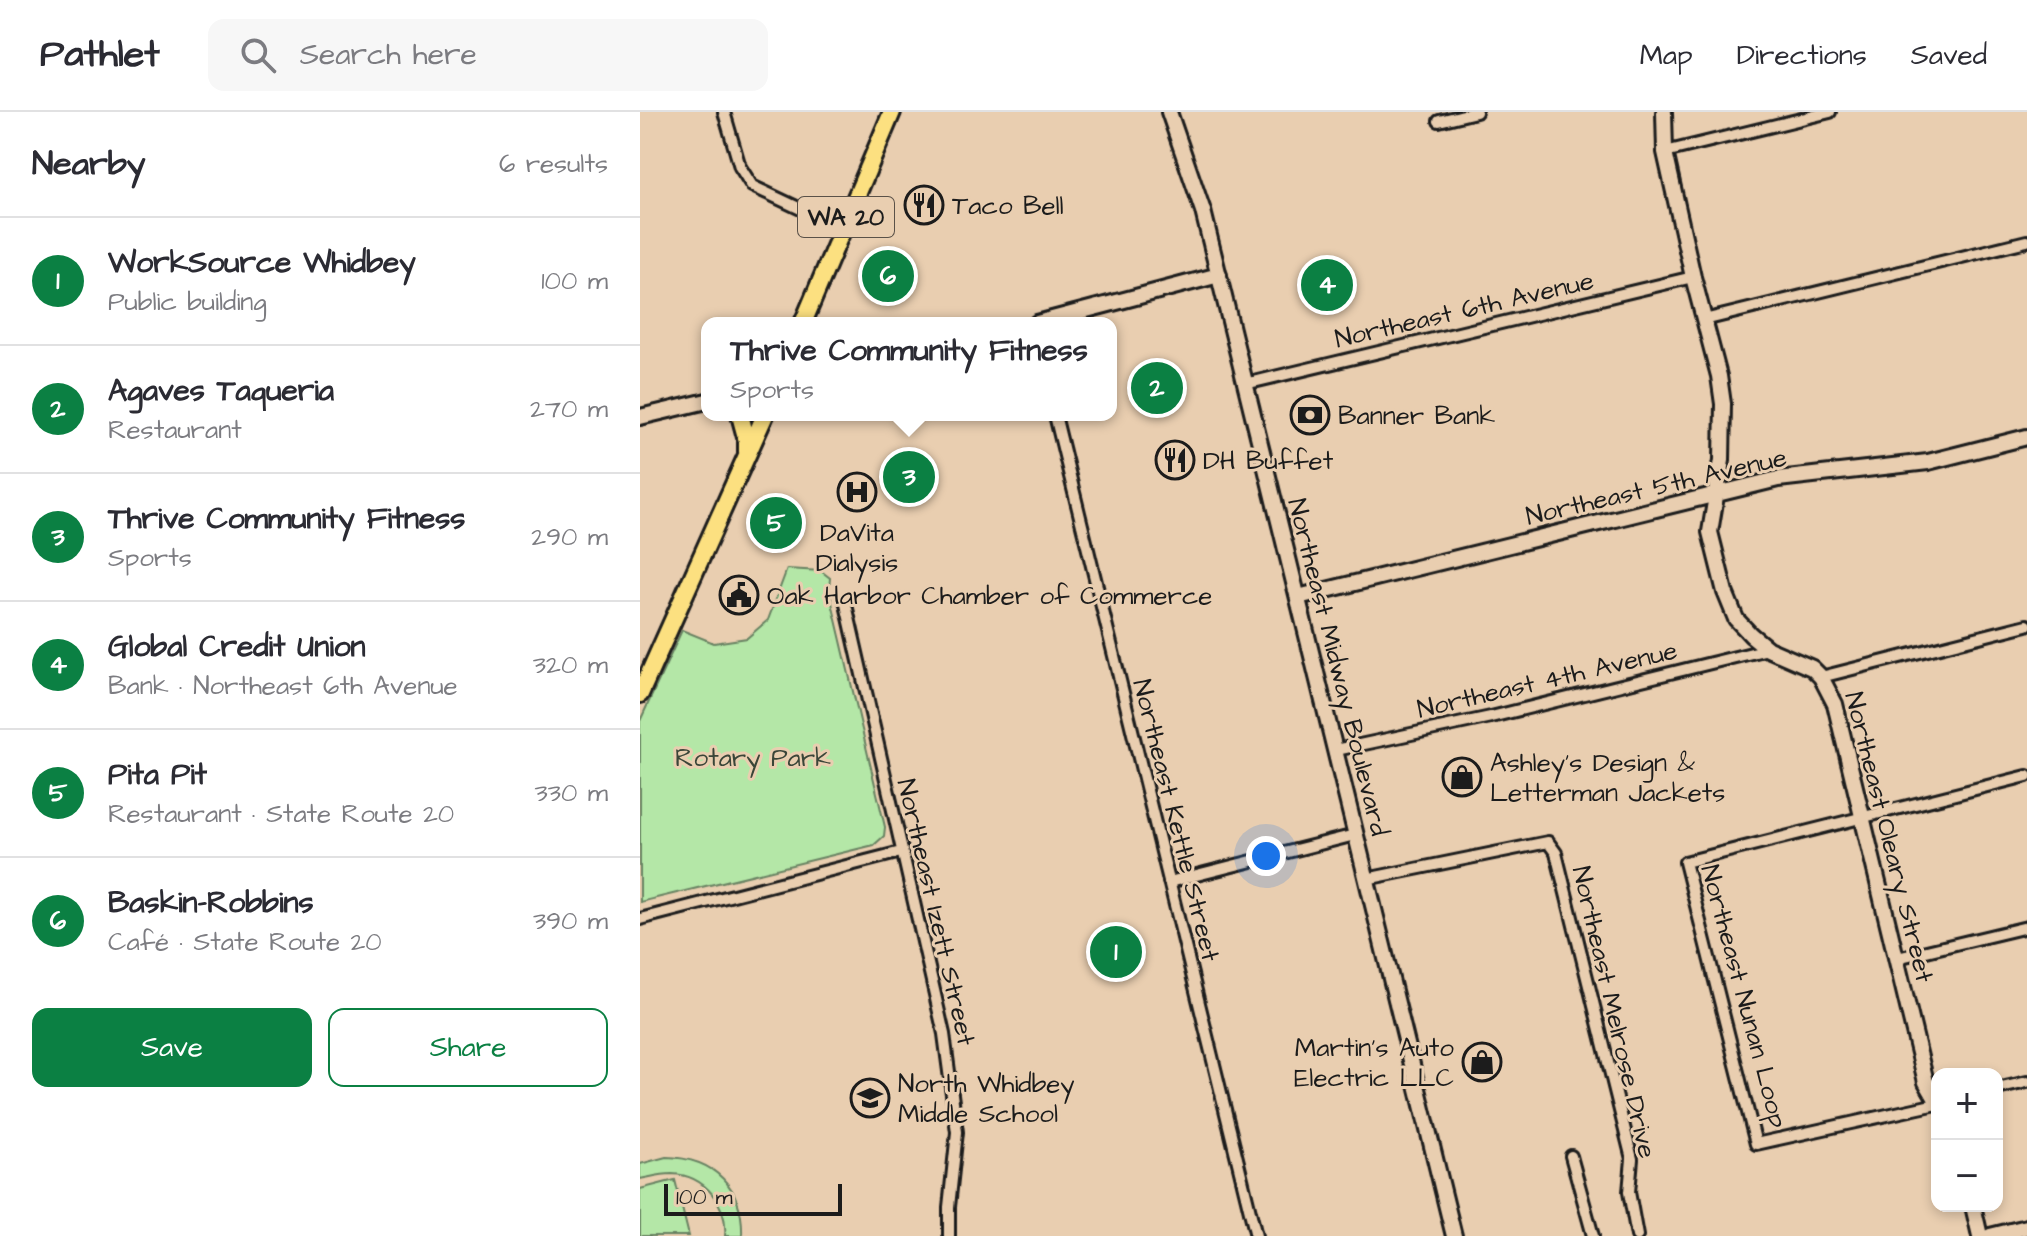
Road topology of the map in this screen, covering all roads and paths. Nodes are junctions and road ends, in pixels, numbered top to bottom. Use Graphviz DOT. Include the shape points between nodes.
graph roads {
  1 [pos="724,112"];
  2 [pos="892,112"];
  3 [pos="1169,112"];
  4 [pos="1476,112"];
  5 [pos="1664,112"];
  6 [pos="1830,112"];
  7 [pos="1439,121"];
  8 [pos="1665,152"];
  9 [pos="841,228"];
  10 [pos="2027,241"];
  11 [pos="1219,275"];
  12 [pos="1693,277"];
  13 [pos="805,317"];
  14 [pos="1060,317"];
  15 [pos="1704,320"];
  16 [pos="1245,384"];
  17 [pos="701,402"];
  18 [pos="640,417"];
  19 [pos="742,421"];
  20 [pos="762,421"];
  21 [pos="1056,421"];
  22 [pos="2027,437"];
  23 [pos="747,457"];
  24 [pos="1715,494"];
  25 [pos="1298,597"];
  26 [pos="845,600"];
  27 [pos="2027,625"];
  28 [pos="1768,649"];
  29 [pos="1821,677"];
  30 [pos="640,694"];
  31 [pos="1336,750"];
  32 [pos="2027,776"];
  33 [pos="1862,816"];
  34 [pos="1355,835"];
  35 [pos="901,852"];
  36 [pos="1366,879"];
  37 [pos="1169,882"];
  38 [pos="640,919"];
  39 [pos="2027,927"];
  40 [pos="1897,958"];
  41 [pos="2027,1082"];
  42 [pos="2003,1088"];
  43 [pos="1931,1091"];
  44 [pos="1931,1103"];
  45 [pos="1571,1156"];
  46 [pos="1974,1212"];
  47 [pos="2027,1227"];
  48 [pos="949,1236"];
  49 [pos="1256,1236"];
  50 [pos="1454,1236"];
  51 [pos="1593,1236"];
  52 [pos="1637,1236"];
  53 [pos="1980,1236"];
  54 [pos="1990,1236"];
  1 -- 9 [label="street" via="740,167 752,186"];
  2 -- 9 [label="main road, WA 20"];
  3 -- 11 [label="street, Northeast Midway Boulevard"];
  4 -- 7 [label="street"];
  5 -- 8 [label="street, Northeast Oleary Street"];
  6 -- 8 [label="street"];
  8 -- 12 [label="street, Northeast Oleary Street"];
  9 -- 13 [label="main road, WA 20"];
  10 -- 15 [label="street"];
  11 -- 14 [label="street"];
  11 -- 16 [label="street, Northeast Midway Boulevard"];
  12 -- 15 [label="street, Northeast Oleary Street"];
  12 -- 16 [label="street, Northeast 6th Avenue"];
  15 -- 24 [label="street, Northeast Oleary Street" via="1723,404"];
  16 -- 25 [label="street, Northeast Midway Boulevard"];
  17 -- 18 [label="street"];
  19 -- 23 [label="main road"];
  20 -- 23 [label="main road"];
  21 -- 37 [label="street, Northeast Kettle Street"];
  22 -- 24 [label="street, Northeast 5th Avenue" via="1928,462 1778,479"];
  23 -- 30 [label="main road"];
  24 -- 25 [label="street, Northeast 5th Avenue"];
  24 -- 28 [label="street, Northeast Oleary Street" via="1710,532 1725,592 1736,619"];
  25 -- 31 [label="street, Northeast Midway Boulevard"];
  26 -- 35 [label="street, Northeast Izett Street"];
  27 -- 29 [label="street"];
  28 -- 29 [label="street, Northeast Oleary Street"];
  28 -- 31 [label="street, Northeast 4th Avenue"];
  29 -- 33 [label="street, Northeast Oleary Street" via="1835,704"];
  31 -- 34 [label="street, Northeast Midway Boulevard"];
  32 -- 33 [label="street"];
  33 -- 40 [label="street, Northeast Oleary Street"];
  33 -- 44 [label="street, Northeast Nunan Loop" via="1685,862 1756,1144"];
  34 -- 36 [label="street, Northeast Midway Boulevard"];
  34 -- 37 [label="street"];
  35 -- 38 [label="street"];
  35 -- 48 [label="street, Northeast Izett Street" via="951,1077 957,1132"];
  36 -- 50 [label="street, Northeast Midway Boulevard"];
  36 -- 52 [label="street, Northeast Melrose Drive" via="1548,842 1556,853 1632,1159 1629,1192"];
  37 -- 49 [label="street, Northeast Kettle Street"];
  39 -- 40 [label="street"];
  40 -- 43 [label="street, Northeast Oleary Street"];
  41 -- 42 [label="street"];
  45 -- 51 [label="street"];
  46 -- 53 [label="street"];
  47 -- 54 [label="street"];
}
